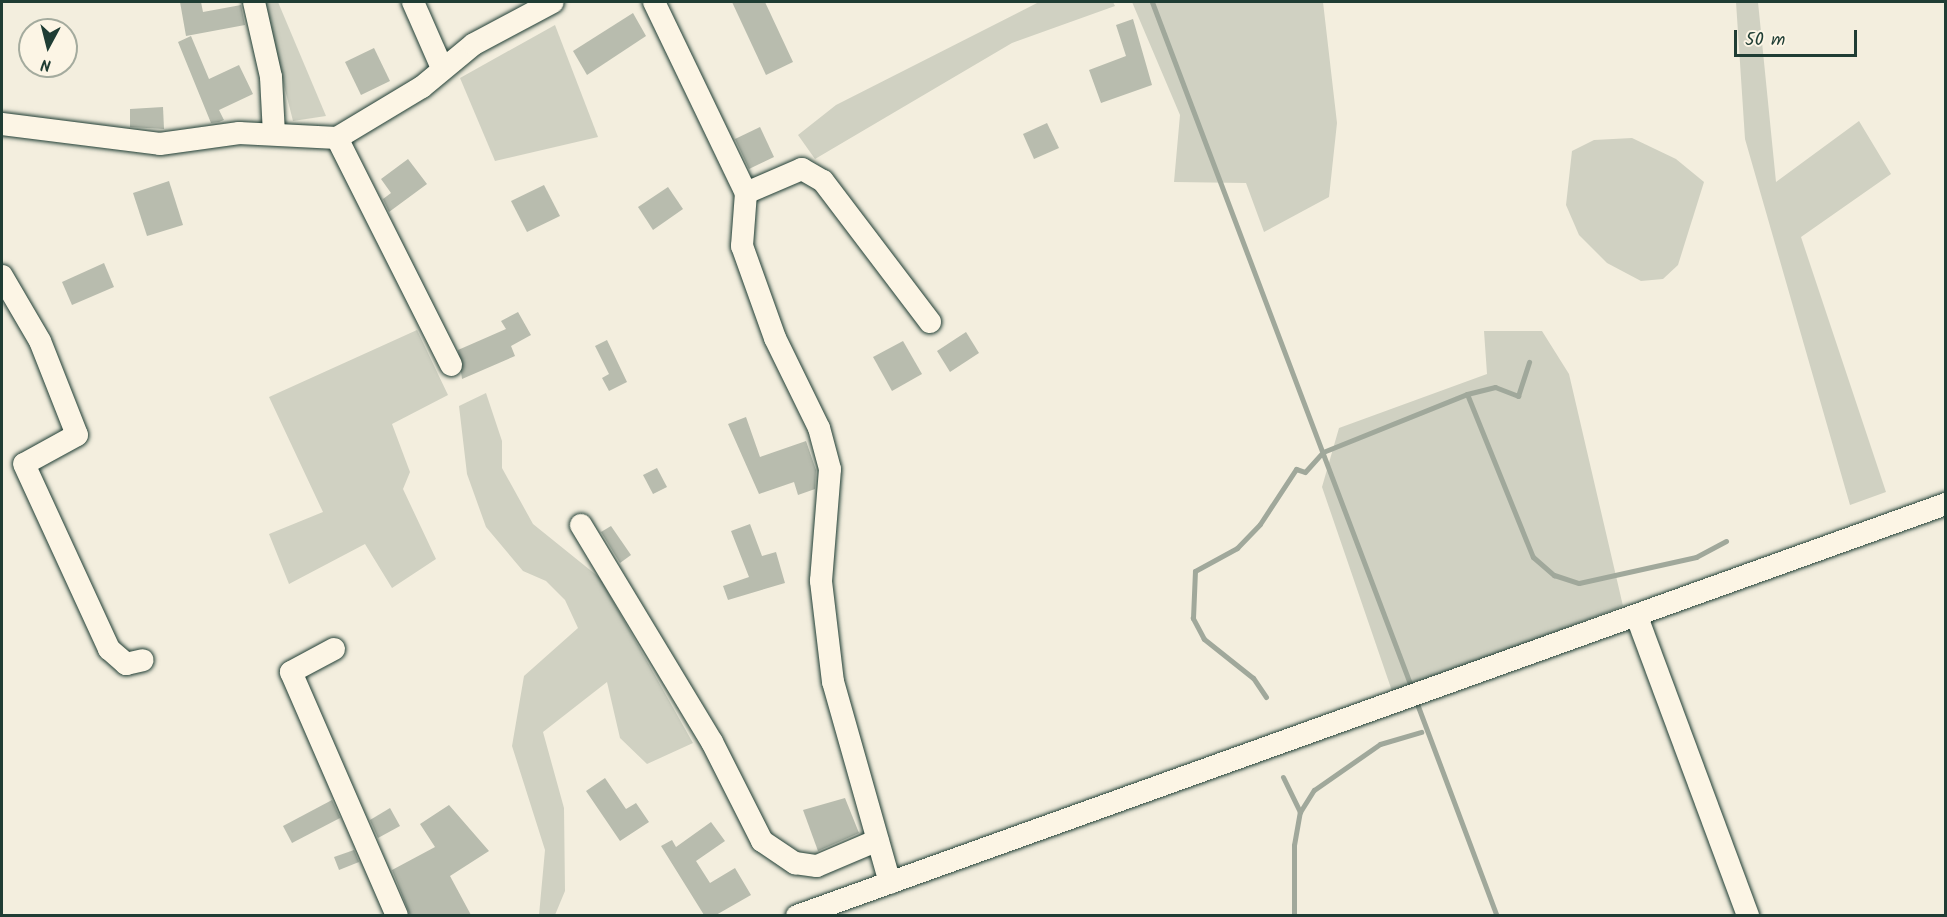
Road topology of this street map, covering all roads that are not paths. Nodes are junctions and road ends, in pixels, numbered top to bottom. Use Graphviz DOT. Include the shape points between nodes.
graph roads {
  1 [pos="254,2"];
  2 [pos="413,2"];
  3 [pos="553,2"];
  4 [pos="654,2"];
  5 [pos="442,68"];
  6 [pos="2,124"];
  7 [pos="274,134"];
  8 [pos="337,138"];
  9 [pos="746,193"];
  10 [pos="2,276"];
  11 [pos="930,322"];
  12 [pos="451,365"];
  13 [pos="1946,504"];
  14 [pos="581,525"];
  15 [pos="1637,617"];
  16 [pos="334,649"];
  17 [pos="143,660"];
  18 [pos="878,840"];
  19 [pos="890,883"];
  20 [pos="397,915"];
  21 [pos="797,915"];
  22 [pos="1748,915"];
  1 -- 7 [label="street" via="271,77"];
  2 -- 5 [label="street"];
  3 -- 5 [label="street"];
  4 -- 9 [label="street"];
  5 -- 8 [label="street" via="422,87"];
  6 -- 7 [label="street" via="160,144"];
  7 -- 8 [label="street"];
  8 -- 12 [label="street"];
  9 -- 11 [label="street" via="802,169 823,181"];
  9 -- 18 [label="street" via="742,246 775,338 819,428 830,469 820,581 832,682"];
  10 -- 17 [label="street" via="40,341 77,435 24,464 109,649 126,664"];
  13 -- 15 [label="street"];
  14 -- 18 [label="street" via="712,742 762,841 795,863 817,866"];
  15 -- 19 [label="street"];
  15 -- 22 [label="street"];
  16 -- 20 [label="street" via="291,672"];
  18 -- 19 [label="street"];
  19 -- 21 [label="street"];
}
